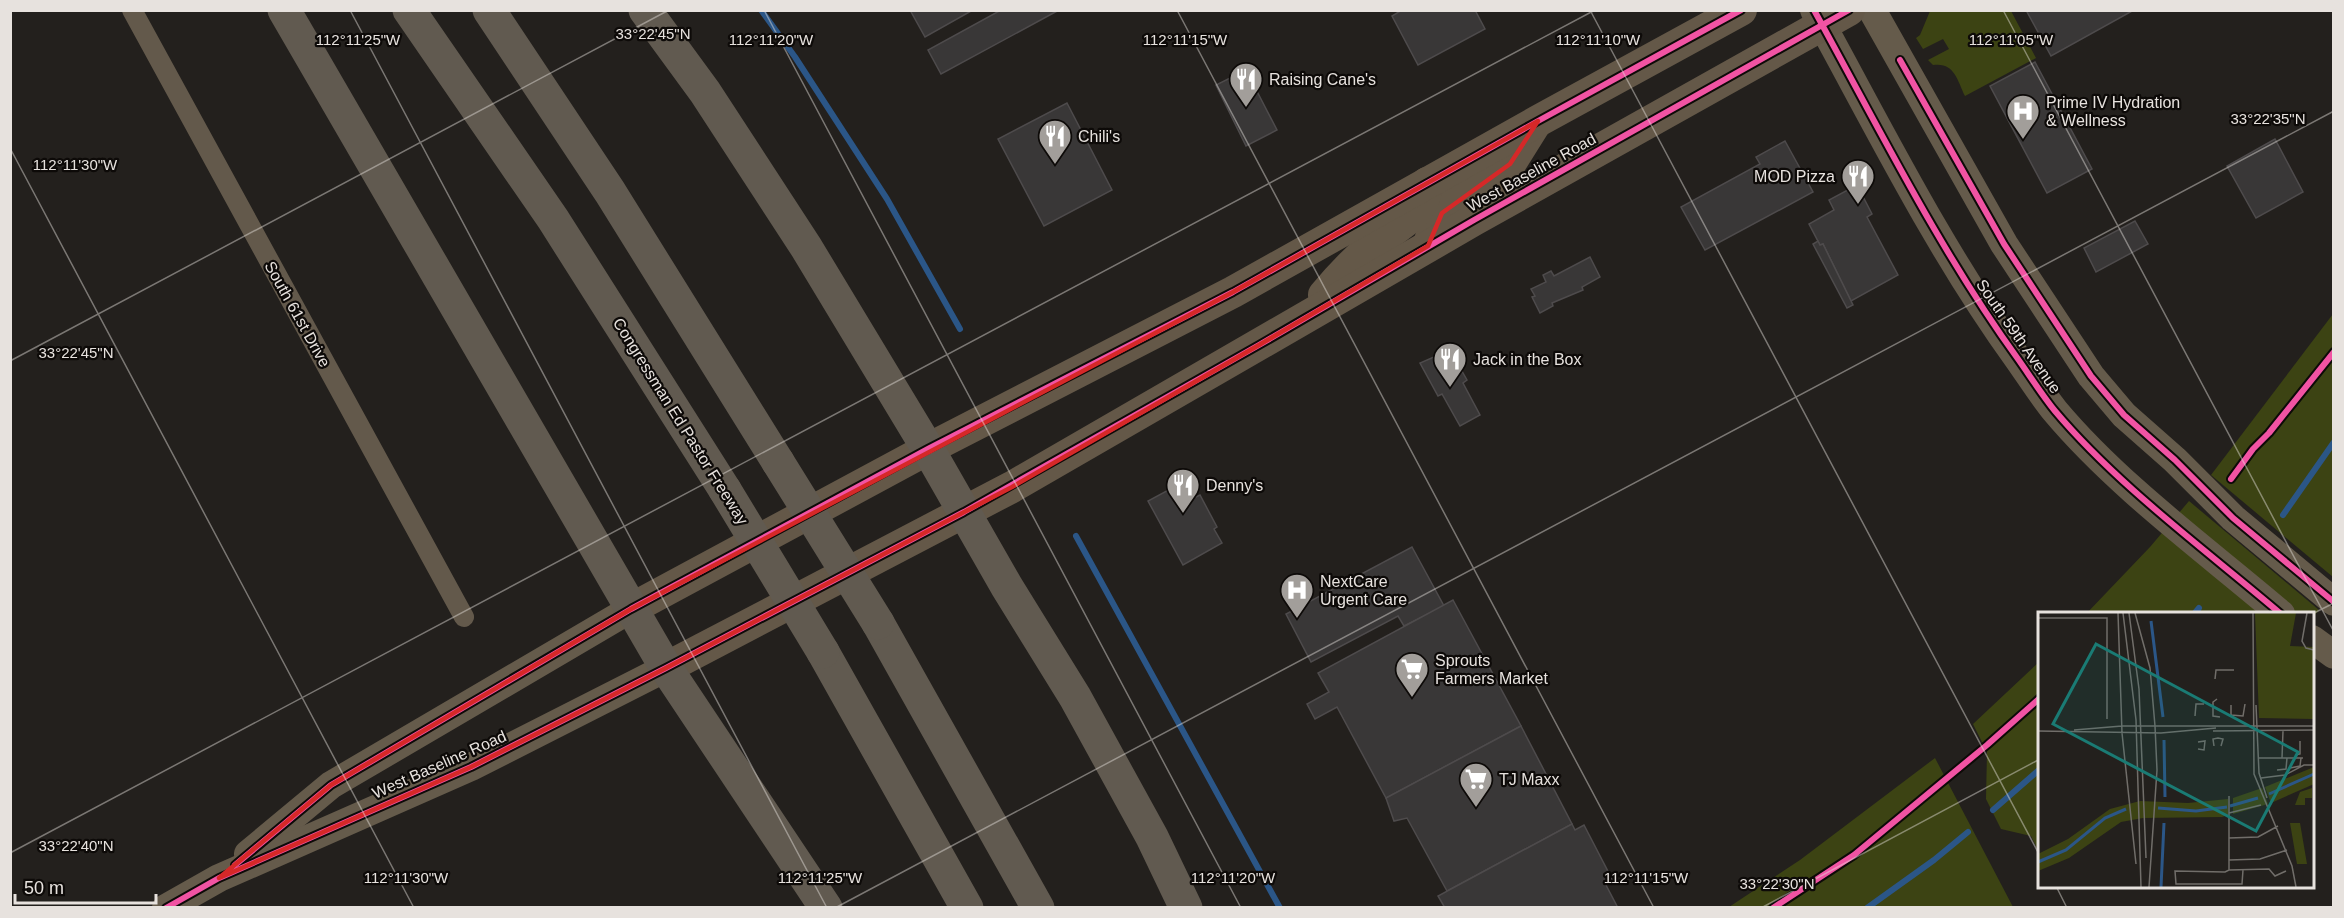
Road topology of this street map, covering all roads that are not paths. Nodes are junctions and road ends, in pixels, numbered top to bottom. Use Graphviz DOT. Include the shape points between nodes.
graph roads {
  1 [pos="132,10"];
  2 [pos="284,10"];
  3 [pos="409,10"];
  4 [pos="489,10"];
  5 [pos="645,10"];
  6 [pos="1741,10"];
  7 [pos="1872,10"];
  8 [pos="1829,15"];
  9 [pos="1538,121"];
  10 [pos="1427,183"];
  11 [pos="1428,246"];
  12 [pos="1301,320"];
  13 [pos="928,449"];
  14 [pos="964,512"];
  15 [pos="2334,602"];
  16 [pos="631,609"];
  17 [pos="2279,612"];
  18 [pos="464,617"];
  19 [pos="2314,640"];
  20 [pos="2334,656"];
  21 [pos="666,668"];
  22 [pos="219,878"];
  23 [pos="166,908"];
  24 [pos="826,908"];
  25 [pos="967,908"];
  26 [pos="1038,908"];
  27 [pos="1186,908"];
  1 -- 18 [label="street, South 61st Drive"];
  2 -- 16 [label="highway"];
  3 -- 25 [label="highway, Congressman Ed Pastor Freeway, bridge" via="553,219 724,490 823,652"];
  4 -- 26 [label="highway, bridge" via="610,192 878,623"];
  5 -- 13 [label="highway" via="751,159"];
  6 -- 9 [label="main road"];
  7 -- 15 [label="main road" via="2004,244 2091,375 2124,415 2233,518"];
  8 -- 11 [label="main road, West Baseline Road" via="1716,85"];
  8 -- 17 [label="main road, South 59th Avenue" via="1963,279 2054,410 2130,487"];
  9 -- 10 [label="main road"];
  9 -- 11 [label="main road" via="1510,164 1442,213"];
  10 -- 12 [label="main road" via="1427,195 1410,218 1373,245"];
  10 -- 13 [label="main road" via="1233,292"];
  11 -- 12 [label="main road, West Baseline Road"];
  12 -- 14 [label="main road, West Baseline Road"];
  13 -- 14 [label="highway"];
  13 -- 16 [label="main road"];
  14 -- 21 [label="main road, West Baseline Road"];
  14 -- 27 [label="highway" via="1111,761"];
  16 -- 21 [label="highway"];
  16 -- 22 [label="main road, West Baseline Road" via="331,785"];
  19 -- 20 [label="main road"];
  21 -- 22 [label="main road, West Baseline Road" via="471,767"];
  21 -- 24 [label="highway"];
  22 -- 23 [label="main road, West Baseline Road"];
}
